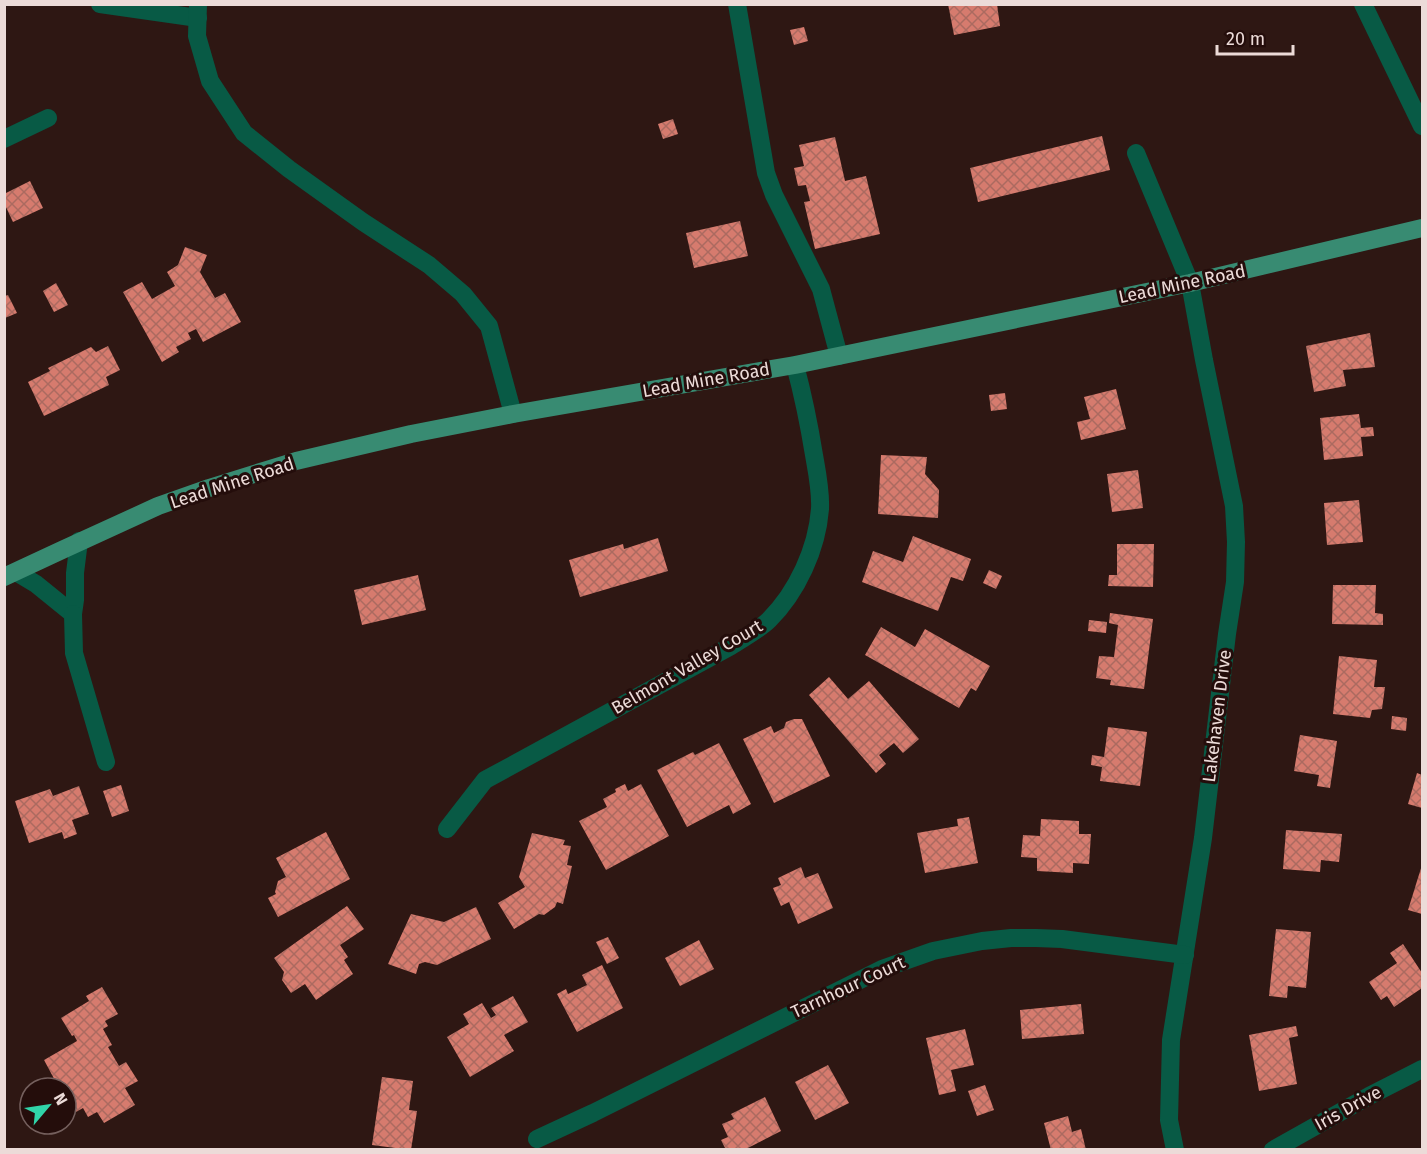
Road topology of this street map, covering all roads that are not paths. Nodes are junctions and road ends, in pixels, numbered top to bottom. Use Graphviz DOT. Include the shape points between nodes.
graph roads {
  1 [pos="100,4"];
  2 [pos="736,4"];
  3 [pos="1363,4"];
  4 [pos="198,11"];
  5 [pos="48,118"];
  6 [pos="1422,126"];
  7 [pos="4,140"];
  8 [pos="1136,153"];
  9 [pos="1422,228"];
  10 [pos="1190,283"];
  11 [pos="839,356"];
  12 [pos="795,365"];
  13 [pos="513,414"];
  14 [pos="79,542"];
  15 [pos="10,574"];
  16 [pos="73,614"];
  17 [pos="106,762"];
  18 [pos="447,829"];
  19 [pos="1185,955"];
  20 [pos="1422,1069"];
  21 [pos="537,1139"];
  22 [pos="1176,1149"];
  23 [pos="1273,1149"];
  1 -- 4 [label="street"];
  2 -- 11 [label="street" via="766,173 821,289"];
  3 -- 6 [label="street"];
  4 -- 13 [label="street" via="197,36 210,81 244,133 464,294 489,326"];
  5 -- 7 [label="street"];
  8 -- 10 [label="street, Lakehaven Drive"];
  9 -- 10 [label="main road, Lead Mine Road"];
  10 -- 11 [label="main road, Lead Mine Road"];
  10 -- 19 [label="street, Lakehaven Drive" via="1234,506 1236,542 1235,582"];
  11 -- 12 [label="main road, Lead Mine Road"];
  12 -- 13 [label="main road, Lead Mine Road"];
  12 -- 18 [label="street, Belmont Valley Court" via="818,478 820,510 803,572 787,597 768,621 731,646 485,780"];
  13 -- 14 [label="main road, Lead Mine Road" via="297,461 158,506"];
  14 -- 15 [label="main road, Lead Mine Road"];
  14 -- 16 [label="street"];
  15 -- 16 [label="street" via="36,584"];
  16 -- 17 [label="street" via="74,653"];
  19 -- 21 [label="street, Tarnhour Court" via="1036,938 982,941 933,951 882,969"];
  19 -- 22 [label="street, Lakehaven Drive" via="1171,1040 1169,1120"];
  20 -- 23 [label="street, Iris Drive"];
}
